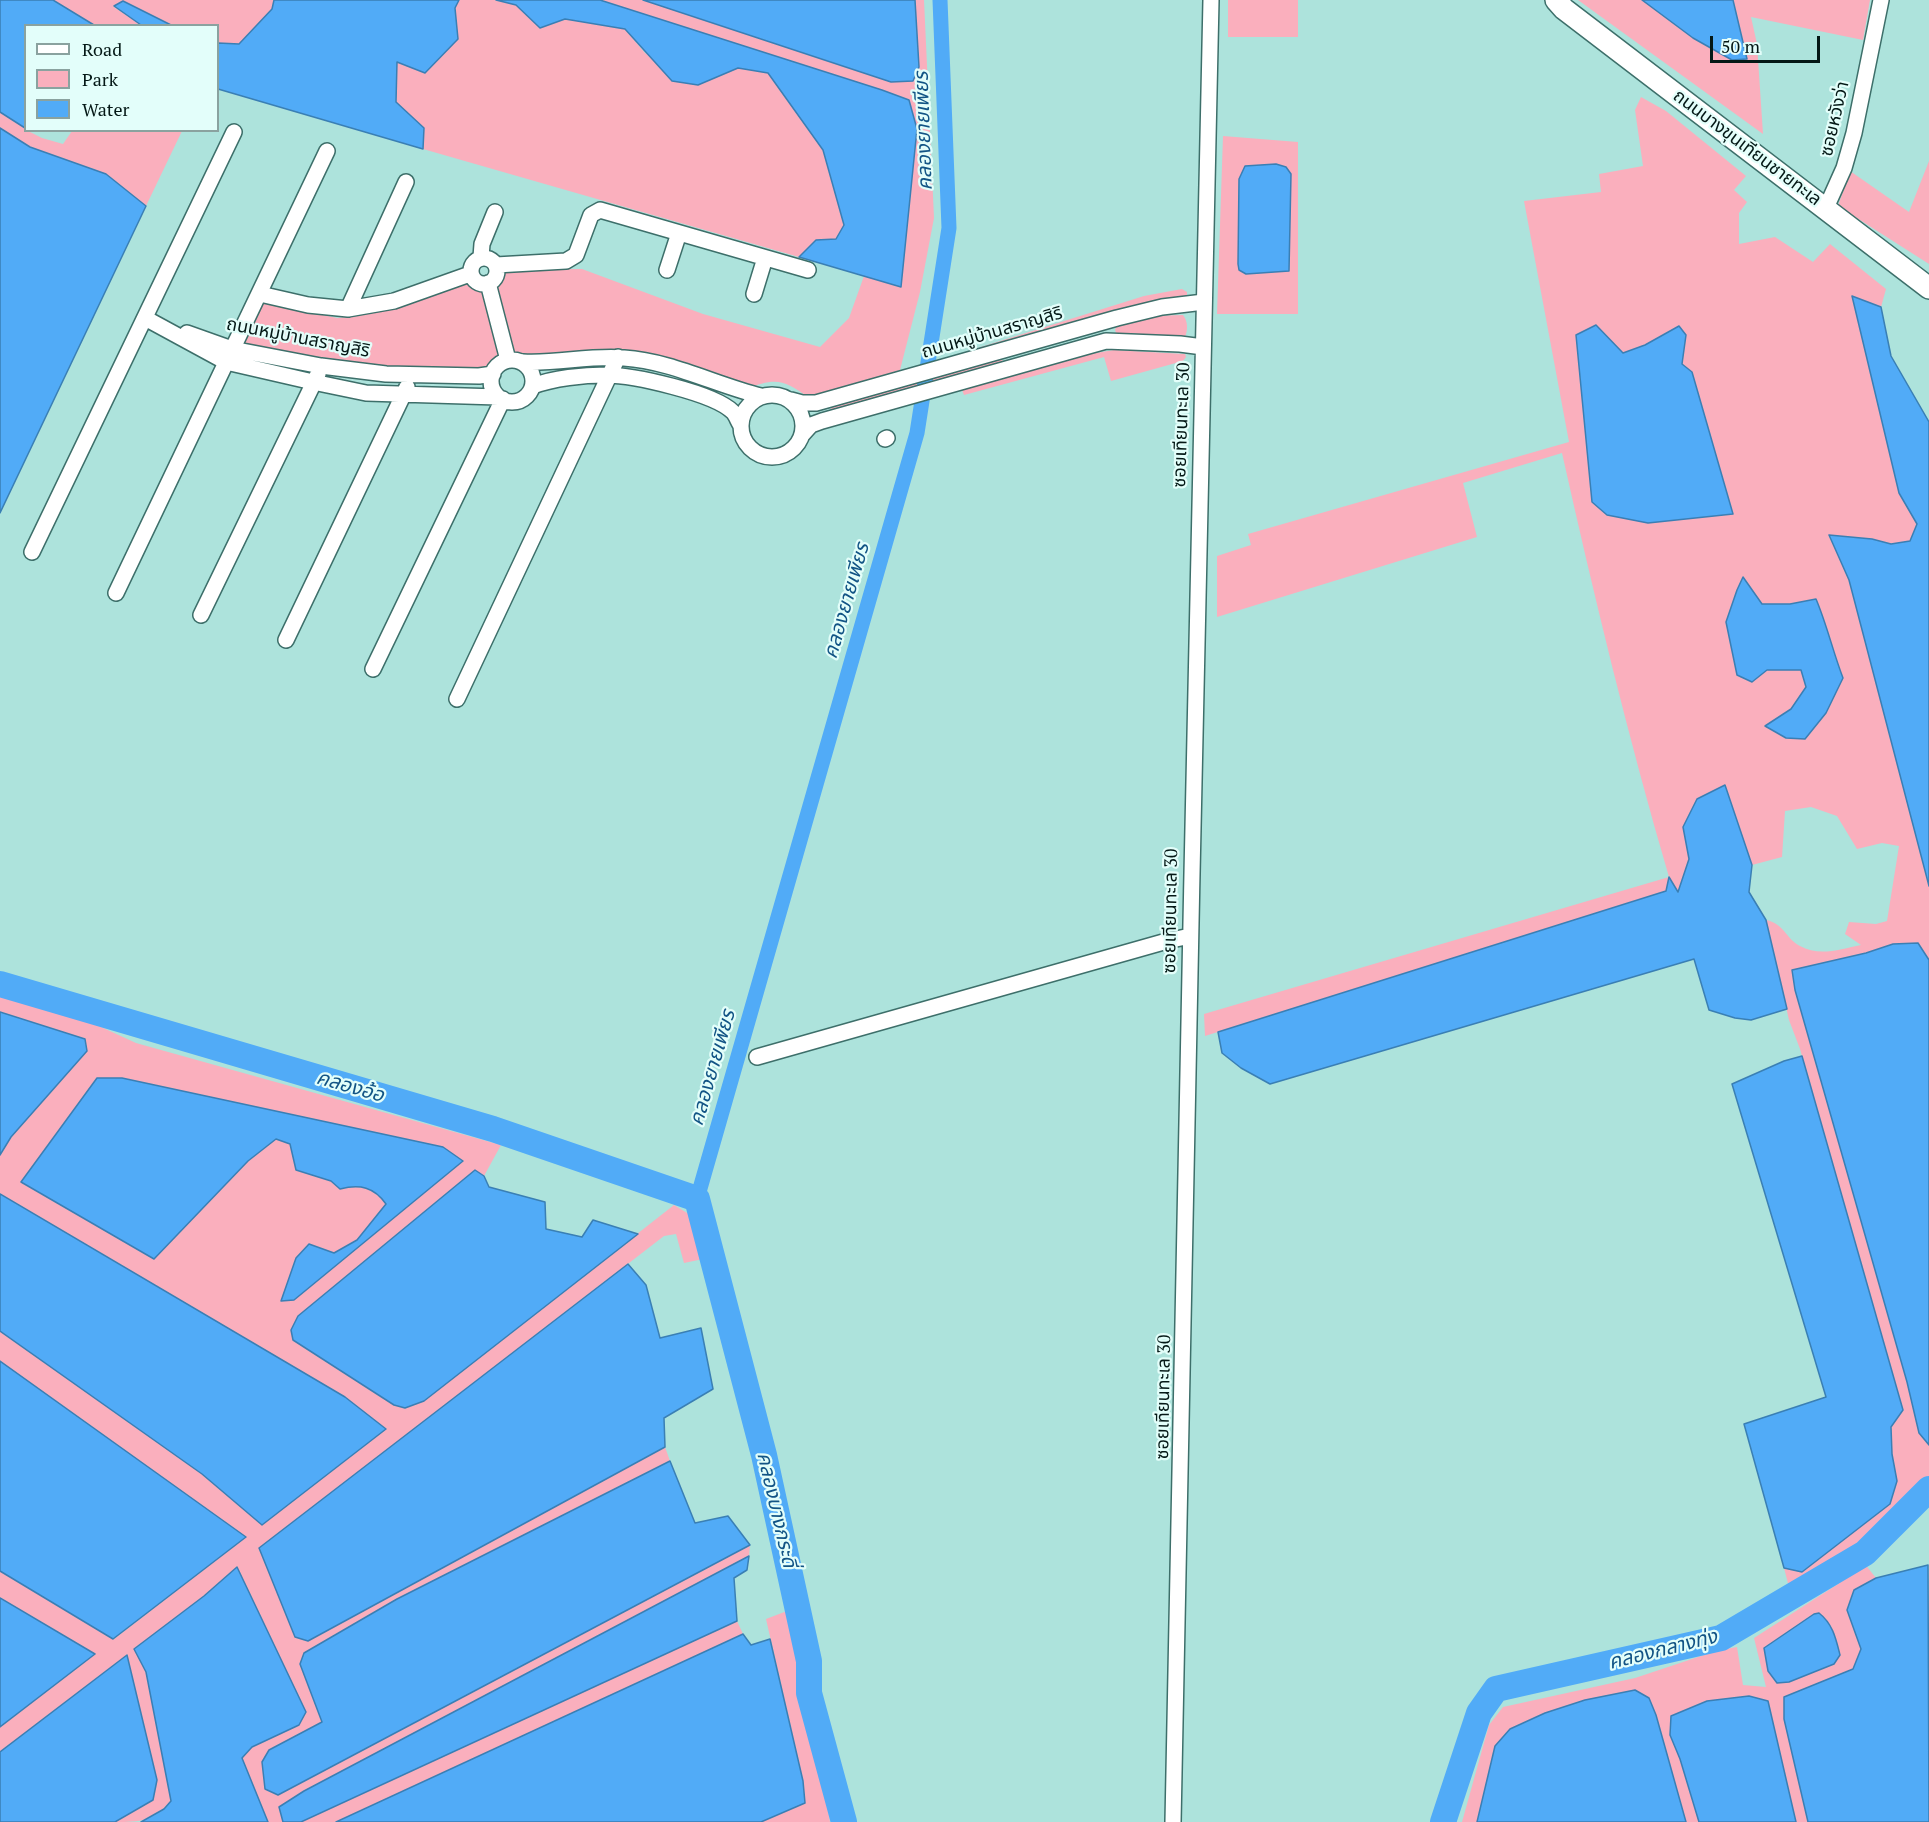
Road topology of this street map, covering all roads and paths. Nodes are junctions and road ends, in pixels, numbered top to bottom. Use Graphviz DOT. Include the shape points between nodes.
graph roads {
  1 [pos="1211,0"];
  2 [pos="1544,0"];
  3 [pos="1881,0"];
  4 [pos="1560,4"];
  5 [pos="234,132"];
  6 [pos="327,151"];
  7 [pos="406,182"];
  8 [pos="1826,208"];
  9 [pos="495,212"];
  10 [pos="679,232"];
  11 [pos="481,257"];
  12 [pos="765,258"];
  13 [pos="496,265"];
  14 [pos="667,270"];
  15 [pos="808,270"];
  16 [pos="470,274"];
  17 [pos="488,283"];
  18 [pos="1929,288"];
  19 [pos="261,294"];
  20 [pos="754,294"];
  21 [pos="1204,302"];
  22 [pos="348,309"];
  23 [pos="145,318"];
  24 [pos="1111,320"];
  25 [pos="1120,342"];
  26 [pos="1203,347"];
  27 [pos="1008,349"];
  28 [pos="229,355"];
  29 [pos="618,357"];
  30 [pos="516,361"];
  31 [pos="321,366"];
  32 [pos="1013,368"];
  33 [pos="414,373"];
  34 [pos="493,374"];
  35 [pos="611,376"];
  36 [pos="314,382"];
  37 [pos="533,386"];
  38 [pos="404,394"];
  39 [pos="761,396"];
  40 [pos="501,398"];
  41 [pos="791,400"];
  42 [pos="741,424"];
  43 [pos="802,435"];
  44 [pos="32,552"];
  45 [pos="116,593"];
  46 [pos="201,615"];
  47 [pos="286,640"];
  48 [pos="373,669"];
  49 [pos="457,699"];
  50 [pos="1190,936"];
  51 [pos="757,1057"];
  52 [pos="1173,1822"];
  1 -- 21 [label="street, ซอยเทียนทะเล 30"];
  2 -- 4 [label="main road, ถนนบางขุนเทียนชายทะเล"];
  3 -- 8 [label="street, ซอยหวังว่า" via="1844,168"];
  4 -- 8 [label="main road, ถนนบางขุนเทียนชายทะเล"];
  5 -- 23 [label="street"];
  6 -- 19 [label="street"];
  7 -- 22 [label="street"];
  8 -- 18 [label="main road, ถนนบางขุนเทียนชายทะเล"];
  9 -- 11 [label="street"];
  10 -- 12 [label="street"];
  10 -- 13 [label="street" via="600,210 591,215 576,255 566,261"];
  10 -- 14 [label="street"];
  11 -- 13 [label="street" via="490,258"];
  11 -- 16 [label="street" via="473,262"];
  12 -- 15 [label="street"];
  12 -- 20 [label="street"];
  13 -- 17 [label="street" via="495,278"];
  16 -- 17 [label="street" via="479,284"];
  16 -- 22 [label="street" via="394,301"];
  17 -- 30 [label="street"];
  19 -- 22 [label="street"];
  19 -- 28 [label="street"];
  21 -- 24 [label="street, ถนนหมู่บ้านสราญสิริ" via="1162,307"];
  21 -- 26 [label="street, ซอยเทียนทะเล 30"];
  23 -- 28 [label="street, ถนนหมู่บ้านสราญสิริ"];
  23 -- 44 [label="street"];
  24 -- 25 [label="street" via="1111,337"];
  24 -- 27 [label="street, ถนนหมู่บ้านสราญสิริ"];
  25 -- 26 [label="street"];
  25 -- 32 [label="street" via="1106,341"];
  26 -- 50 [label="street, ซอยเทียนทะเล 30"];
  27 -- 32 [label="street"];
  27 -- 41 [label="street, ถนนหมู่บ้านสราญสิริ" via="816,403"];
  28 -- 31 [label="street, ถนนหมู่บ้านสราญสิริ"];
  28 -- 36 [label="street, ถนนหมู่บ้านสราญสิริ"];
  28 -- 45 [label="street"];
  29 -- 30 [label="street" via="591,356 542,363"];
  29 -- 35 [label="street"];
  29 -- 39 [label="street" via="667,366"];
  30 -- 34 [label="street" via="498,366"];
  30 -- 37 [label="street" via="532,373"];
  31 -- 33 [label="street, ถนนหมู่บ้านสราญสิริ" via="386,374"];
  31 -- 36 [label="street"];
  32 -- 43 [label="street" via="811,425"];
  33 -- 34 [label="street, ถนนหมู่บ้านสราญสิริ"];
  33 -- 38 [label="street"];
  34 -- 40 [label="street" via="492,385"];
  35 -- 37 [label="street"];
  35 -- 42 [label="street" via="632,377 716,402 733,412"];
  35 -- 49 [label="street"];
  36 -- 38 [label="street, ถนนหมู่บ้านสราญสิริ" via="366,393"];
  36 -- 46 [label="street"];
  37 -- 40 [label="street" via="518,401"];
  38 -- 40 [label="street, ถนนหมู่บ้านสราญสิริ"];
  38 -- 47 [label="street"];
  39 -- 41 [label="street" via="778,394"];
  39 -- 42 [label="street" via="749,404"];
  40 -- 48 [label="street"];
  41 -- 43 [label="street" via="802,415"];
  42 -- 43 [label="street" via="747,444 762,456 782,456 798,444"];
  50 -- 51 [label="street"];
  50 -- 52 [label="street, ซอยเทียนทะเล 30"];
}
